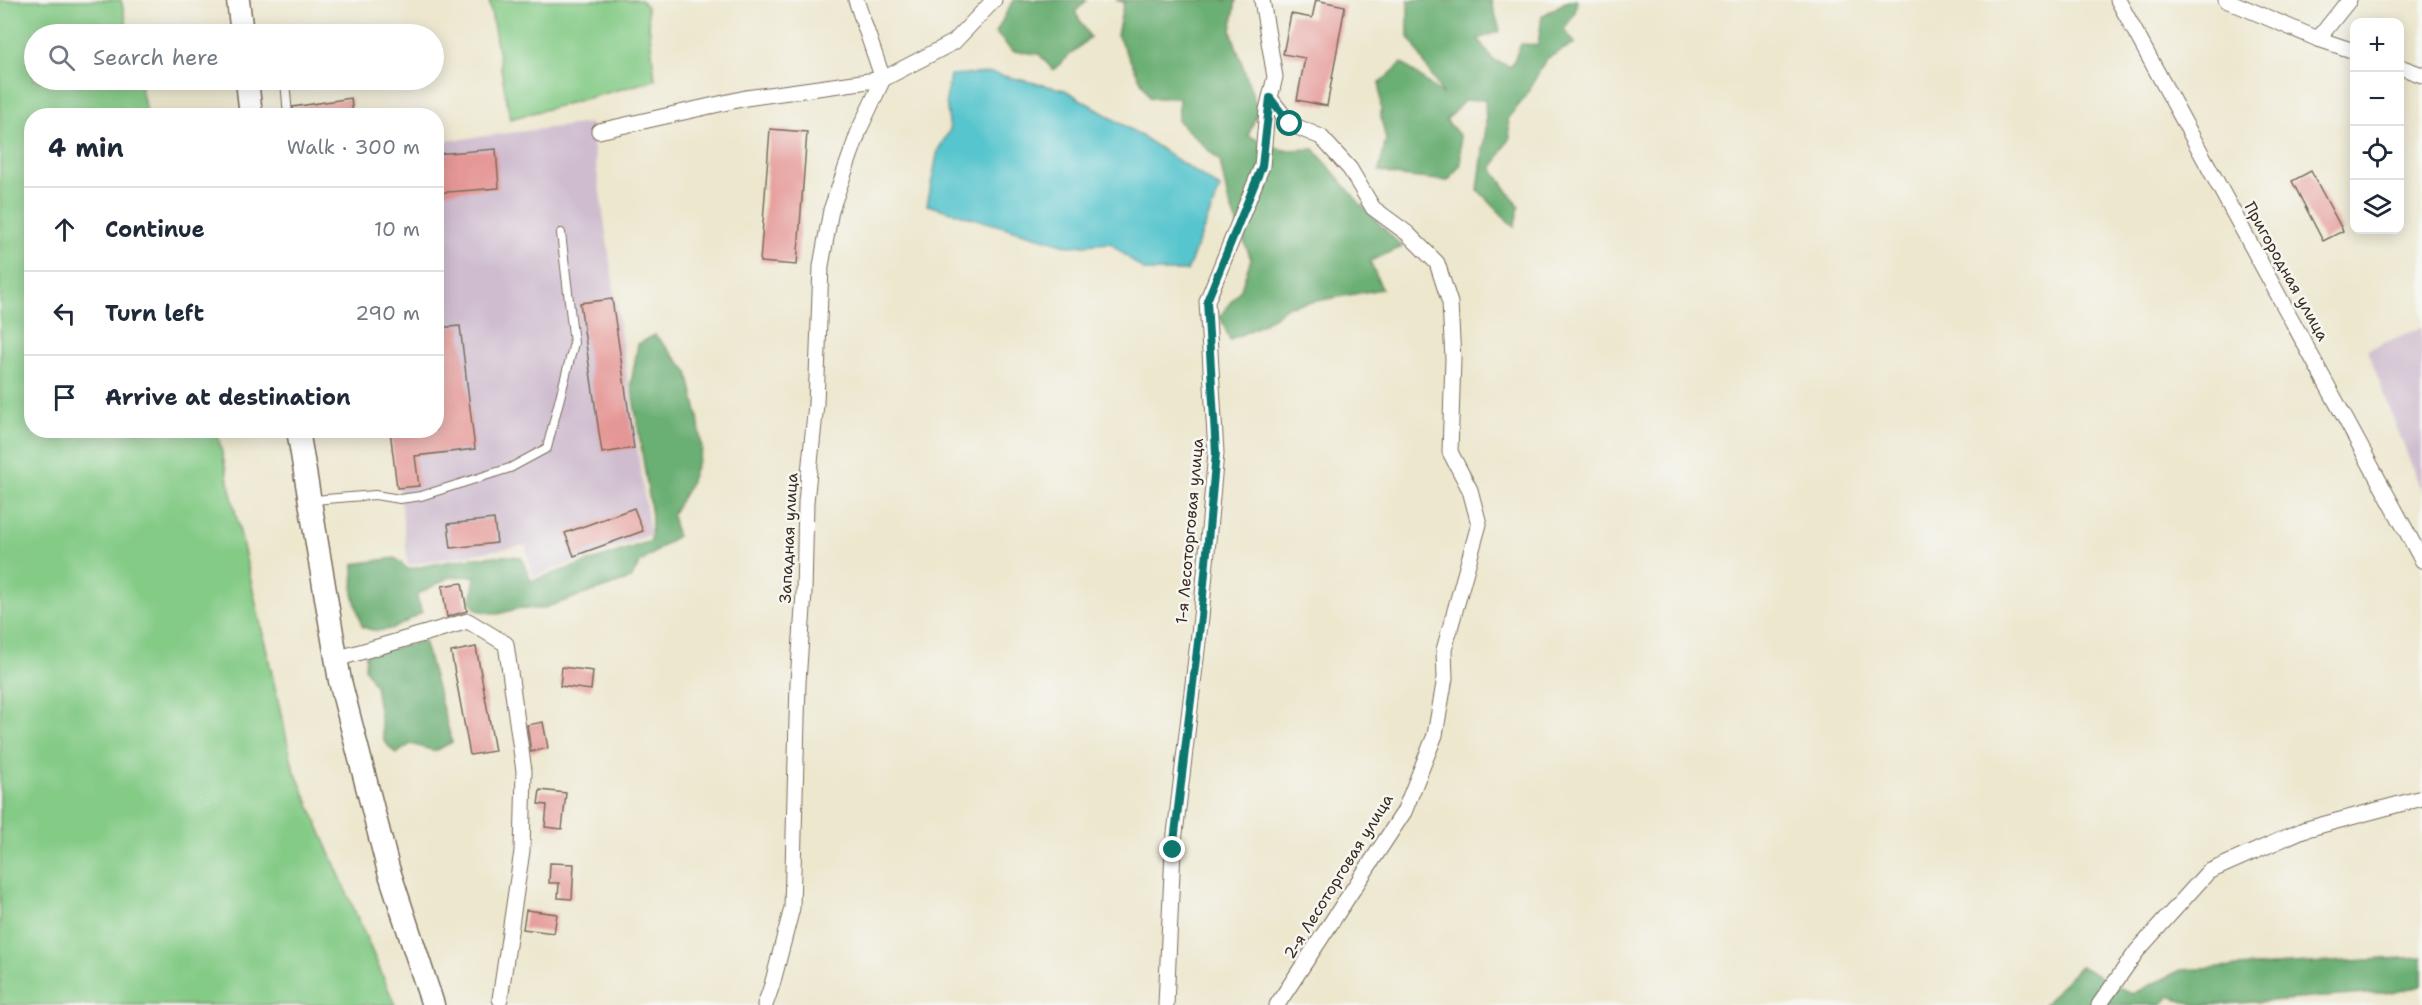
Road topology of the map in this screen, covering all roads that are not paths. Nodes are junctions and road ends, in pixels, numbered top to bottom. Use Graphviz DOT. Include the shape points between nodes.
graph roads {
  1 [pos="856,0"];
  2 [pos="994,0"];
  3 [pos="1262,0"];
  4 [pos="2118,0"];
  5 [pos="2226,0"];
  6 [pos="2349,0"];
  7 [pos="2318,39"];
  8 [pos="2350,49"];
  9 [pos="2404,68"];
  10 [pos="2422,75"];
  11 [pos="883,79"];
  12 [pos="248,90"];
  13 [pos="286,90"];
  14 [pos="1270,98"];
  15 [pos="250,108"];
  16 [pos="287,108"];
  17 [pos="599,131"];
  18 [pos="561,233"];
  19 [pos="299,438"];
  20 [pos="309,501"];
  21 [pos="2422,560"];
  22 [pos="336,659"];
  23 [pos="2422,798"];
  24 [pos="500,999"];
  25 [pos="433,1005"];
  26 [pos="765,1005"];
  27 [pos="1166,1005"];
  28 [pos="1277,1005"];
  29 [pos="2099,1005"];
  1 -- 11 [label="street"];
  2 -- 11 [label="street" via="954,42"];
  3 -- 14 [label="street, 1-я Лесоторговая улица" via="1275,77"];
  4 -- 21 [label="street, Пригородная улица"];
  5 -- 7 [label="street"];
  6 -- 7 [label="street"];
  7 -- 8 [label="street"];
  9 -- 10 [label="street"];
  11 -- 17 [label="street" via="746,98"];
  11 -- 26 [label="street, Западная улица" via="860,128 831,210 821,266 816,404 806,502 792,908"];
  12 -- 15 [label="main road"];
  13 -- 16 [label="lane"];
  14 -- 27 [label="street, 1-я Лесоторговая улица" via="1262,166 1207,301 1216,453 1173,850"];
  14 -- 28 [label="street, 2-я Лесоторговая улица" via="1290,124 1321,137 1350,169 1373,208 1437,262 1450,303 1450,452 1470,490 1479,524 1444,650 1445,678 1435,735 1404,812"];
  18 -- 20 [label="lane" via="574,343 548,448 510,468 421,496 400,499 375,495"];
  19 -- 20 [label="main road"];
  20 -- 22 [label="main road"];
  22 -- 24 [label="street" via="468,621 506,644 524,771 522,851"];
  22 -- 25 [label="main road" via="387,868"];
  23 -- 29 [label="street" via="2303,830 2208,872 2137,951"];
}
